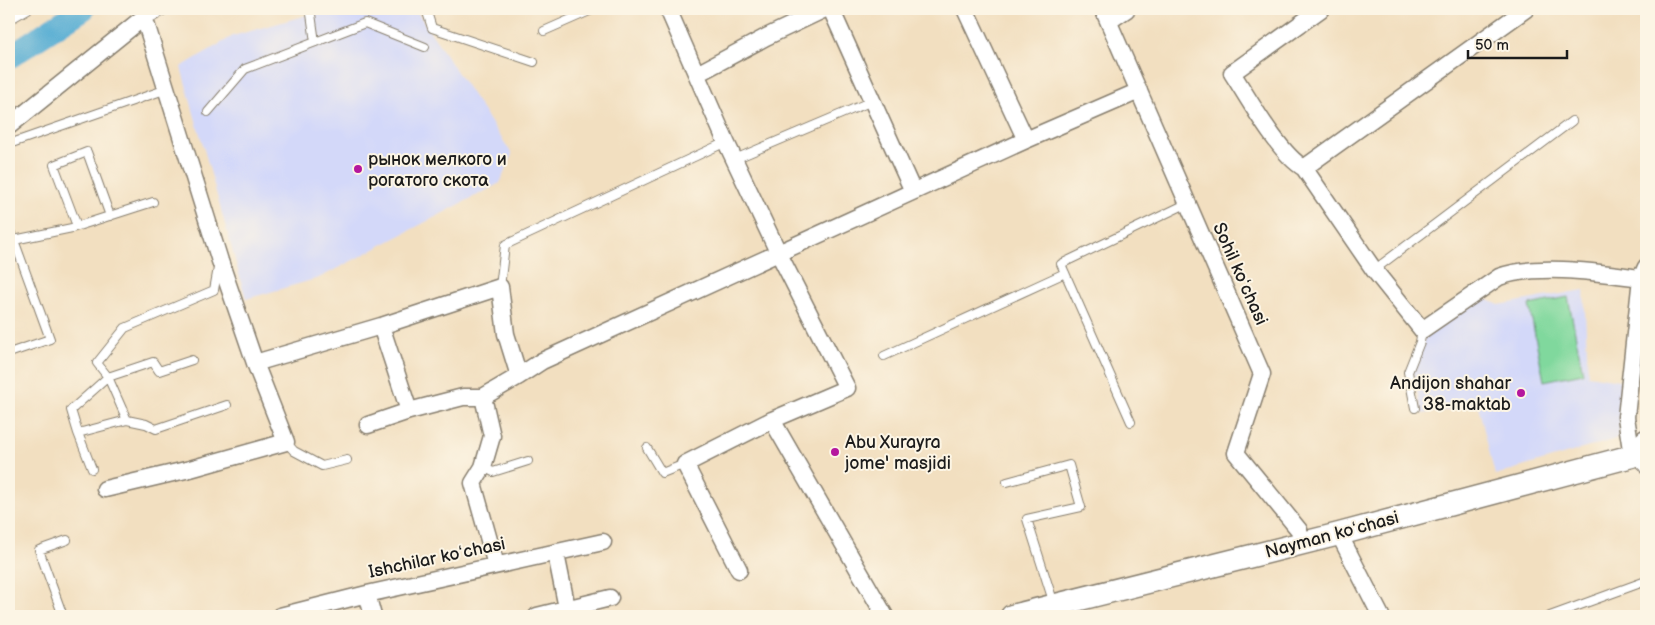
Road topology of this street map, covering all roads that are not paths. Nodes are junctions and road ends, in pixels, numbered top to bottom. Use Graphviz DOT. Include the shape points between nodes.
graph roads {
  1 [pos="28,9"];
  2 [pos="309,9"];
  3 [pos="426,9"];
  4 [pos="594,9"];
  5 [pos="668,9"];
  6 [pos="825,9"];
  7 [pos="831,9"];
  8 [pos="965,9"];
  9 [pos="1126,9"];
  10 [pos="1321,9"];
  11 [pos="1526,9"];
  12 [pos="151,13"];
  13 [pos="1106,15"];
  14 [pos="9,20"];
  15 [pos="544,31"];
  16 [pos="315,42"];
  17 [pos="425,47"];
  18 [pos="534,62"];
  19 [pos="697,74"];
  20 [pos="167,89"];
  21 [pos="1139,91"];
  22 [pos="872,101"];
  23 [pos="208,112"];
  24 [pos="1572,121"];
  25 [pos="9,126"];
  26 [pos="1026,140"];
  27 [pos="726,142"];
  28 [pos="9,144"];
  29 [pos="735,159"];
  30 [pos="1304,168"];
  31 [pos="911,187"];
  32 [pos="153,202"];
  33 [pos="1188,203"];
  34 [pos="110,216"];
  35 [pos="77,226"];
  36 [pos="9,230"];
  37 [pos="14,240"];
  38 [pos="779,254"];
  39 [pos="220,261"];
  40 [pos="1374,270"];
  41 [pos="1643,272"];
  42 [pos="1065,273"];
  43 [pos="500,288"];
  44 [pos="381,326"];
  45 [pos="1422,330"];
  46 [pos="9,353"];
  47 [pos="884,356"];
  48 [pos="192,360"];
  49 [pos="255,363"];
  50 [pos="519,376"];
  51 [pos="108,377"];
  52 [pos="483,398"];
  53 [pos="227,404"];
  54 [pos="1415,408"];
  55 [pos="409,411"];
  56 [pos="126,420"];
  57 [pos="772,420"];
  58 [pos="1131,422"];
  59 [pos="368,426"];
  60 [pos="78,433"];
  61 [pos="286,442"];
  62 [pos="647,448"];
  63 [pos="1643,451"];
  64 [pos="347,460"];
  65 [pos="528,461"];
  66 [pos="685,464"];
  67 [pos="483,467"];
  68 [pos="92,469"];
  69 [pos="1007,482"];
  70 [pos="105,489"];
  71 [pos="1339,534"];
  72 [pos="67,540"];
  73 [pos="603,542"];
  74 [pos="1302,543"];
  75 [pos="556,554"];
  76 [pos="496,565"];
  77 [pos="739,570"];
  78 [pos="1646,581"];
  79 [pos="367,594"];
  80 [pos="610,598"];
  81 [pos="1055,605"];
  82 [pos="568,612"];
  83 [pos="63,616"];
  84 [pos="280,616"];
  85 [pos="373,616"];
  86 [pos="537,616"];
  87 [pos="885,616"];
  88 [pos="1012,616"];
  89 [pos="1381,616"];
  90 [pos="1550,616"];
  1 -- 14 [label="lane"];
  2 -- 16 [label="lane"];
  3 -- 18 [label="lane" via="432,28"];
  4 -- 15 [label="lane"];
  5 -- 19 [label="street"];
  6 -- 19 [label="street"];
  7 -- 22 [label="street"];
  8 -- 26 [label="street"];
  9 -- 13 [label="street"];
  10 -- 30 [label="street" via="1232,73 1285,152"];
  11 -- 30 [label="street"];
  12 -- 20 [label="street"];
  12 -- 25 [label="street"];
  13 -- 21 [label="street, Sohil koʻchasi"];
  16 -- 17 [label="lane" via="365,23"];
  16 -- 23 [label="lane" via="245,69"];
  19 -- 27 [label="street"];
  20 -- 28 [label="lane"];
  20 -- 39 [label="street"];
  21 -- 26 [label="street"];
  21 -- 33 [label="street, Sohil koʻchasi"];
  22 -- 29 [label="lane"];
  22 -- 31 [label="street"];
  24 -- 40 [label="lane"];
  26 -- 38 [label="street"];
  27 -- 29 [label="street"];
  27 -- 43 [label="lane" via="504,245"];
  29 -- 38 [label="street"];
  30 -- 40 [label="street"];
  32 -- 34 [label="lane"];
  33 -- 42 [label="lane" via="1061,264"];
  33 -- 74 [label="street, Sohil koʻchasi" via="1262,374 1236,453 1299,530"];
  34 -- 35 [label="lane"];
  34 -- 35 [label="lane" via="87,152 54,165"];
  35 -- 37 [label="lane"];
  36 -- 37 [label="lane"];
  37 -- 46 [label="lane" via="50,339"];
  38 -- 50 [label="street" via="542,361"];
  38 -- 57 [label="street" via="848,388"];
  39 -- 49 [label="street"];
  39 -- 51 [label="lane" via="214,290 125,328 97,362"];
  40 -- 45 [label="street"];
  41 -- 45 [label="street" via="1509,273"];
  41 -- 63 [label="street" via="1626,417"];
  42 -- 47 [label="lane"];
  42 -- 58 [label="lane"];
  43 -- 44 [label="street"];
  43 -- 50 [label="street" via="506,334"];
  44 -- 49 [label="street"];
  44 -- 55 [label="street"];
  45 -- 54 [label="lane" via="1408,372"];
  48 -- 51 [label="lane" via="159,371 153,362"];
  49 -- 61 [label="street"];
  50 -- 52 [label="street"];
  51 -- 56 [label="lane"];
  51 -- 60 [label="lane" via="71,410"];
  52 -- 55 [label="street" via="463,397"];
  52 -- 67 [label="street" via="492,436"];
  53 -- 56 [label="lane" via="156,429"];
  55 -- 59 [label="street"];
  56 -- 60 [label="lane"];
  57 -- 66 [label="street"];
  57 -- 87 [label="street"];
  60 -- 68 [label="lane"];
  61 -- 64 [label="lane" via="294,451 322,466"];
  61 -- 70 [label="street"];
  62 -- 66 [label="lane" via="662,473"];
  63 -- 71 [label="main road, Nayman koʻchasi"];
  65 -- 67 [label="lane" via="493,472"];
  66 -- 77 [label="street"];
  67 -- 76 [label="street" via="473,483"];
  69 -- 81 [label="lane" via="1069,465 1081,507 1027,519"];
  71 -- 74 [label="main road, Nayman koʻchasi"];
  71 -- 89 [label="street"];
  72 -- 83 [label="lane" via="39,550"];
  73 -- 75 [label="street, Ishchilar koʻchasi"];
  74 -- 81 [label="main road, Nayman koʻchasi"];
  75 -- 76 [label="street, Ishchilar koʻchasi"];
  75 -- 82 [label="street"];
  76 -- 79 [label="street, Ishchilar koʻchasi"];
  78 -- 90 [label="lane"];
  79 -- 84 [label="street, Ishchilar koʻchasi"];
  79 -- 85 [label="street"];
  80 -- 82 [label="street"];
  81 -- 88 [label="main road, Nayman koʻchasi"];
  82 -- 86 [label="street"];
}
